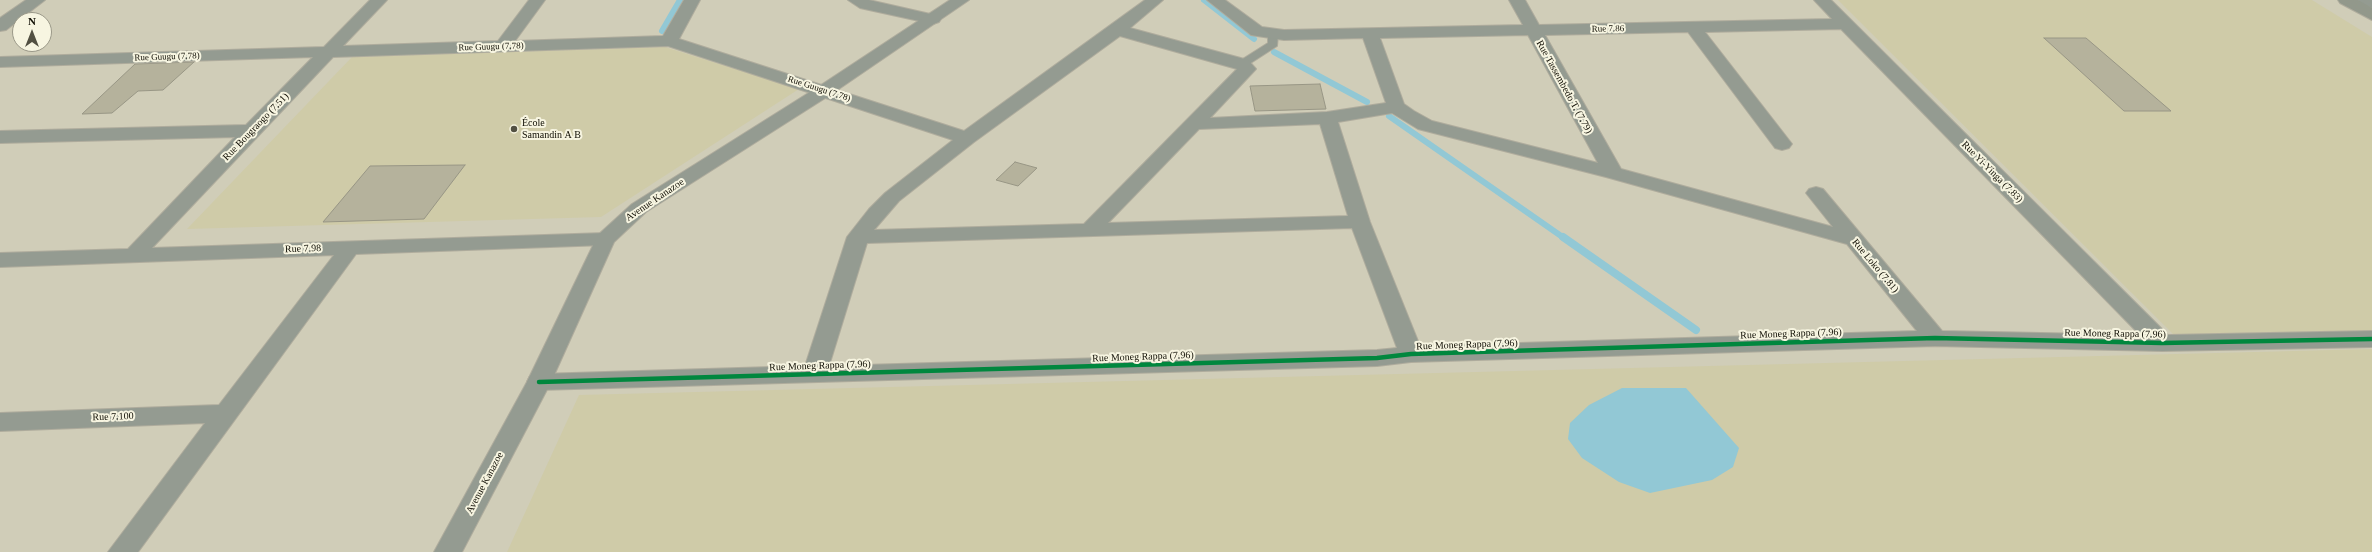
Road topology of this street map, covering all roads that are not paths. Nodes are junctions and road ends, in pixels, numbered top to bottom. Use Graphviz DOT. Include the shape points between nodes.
graph roads {
  1 [pos="37,0"];
  2 [pos="379,0"];
  3 [pos="537,0"];
  4 [pos="692,0"];
  5 [pos="856,0"];
  6 [pos="962,0"];
  7 [pos="1155,0"];
  8 [pos="1215,0"];
  9 [pos="1517,0"];
  10 [pos="1822,0"];
  11 [pos="2346,0"];
  12 [pos="2366,0"];
  13 [pos="2372,3"];
  14 [pos="2372,15"];
  15 [pos="933,19"];
  16 [pos="1845,24"];
  17 [pos="0,26"];
  18 [pos="1693,28"];
  19 [pos="1117,30"];
  20 [pos="1533,31"];
  21 [pos="1370,34"];
  22 [pos="1273,35"];
  23 [pos="669,41"];
  24 [pos="503,46"];
  25 [pos="330,52"];
  26 [pos="0,62"];
  27 [pos="1242,64"];
  28 [pos="824,91"];
  29 [pos="1396,107"];
  30 [pos="1327,118"];
  31 [pos="1194,124"];
  32 [pos="251,131"];
  33 [pos="0,137"];
  34 [pos="967,138"];
  35 [pos="1782,144"];
  36 [pos="1612,173"];
  37 [pos="1816,193"];
  38 [pos="1360,222"];
  39 [pos="1090,230"];
  40 [pos="858,237"];
  41 [pos="605,239"];
  42 [pos="1852,239"];
  43 [pos="350,248"];
  44 [pos="134,255"];
  45 [pos="0,260"];
  46 [pos="1935,338"];
  47 [pos="2372,339"];
  48 [pos="2162,343"];
  49 [pos="1411,354"];
  50 [pos="814,374"];
  51 [pos="539,382"];
  52 [pos="226,412"];
  53 [pos="0,422"];
  54 [pos="122,552"];
  55 [pos="448,552"];
  1 -- 17 [label="street"];
  2 -- 25 [label="street, Rue Bougraogo (7.51)"];
  3 -- 24 [label="street"];
  4 -- 23 [label="street"];
  5 -- 15 [label="street" via="866,5"];
  6 -- 15 [label="street, Avenue Kanazoe"];
  7 -- 19 [label="street"];
  8 -- 22 [label="street, Rue 7.86" via="1257,31"];
  9 -- 20 [label="street, Rue Tassembedo T. (7.79)"];
  10 -- 16 [label="street, Rue Yi-Yinga (7.83)"];
  11 -- 14 [label="highway"];
  12 -- 13 [label="street"];
  15 -- 28 [label="street, Avenue Kanazoe"];
  16 -- 18 [label="street, Rue 7.86"];
  16 -- 48 [label="street, Rue Yi-Yinga (7.83)"];
  18 -- 20 [label="street, Rue 7.86"];
  18 -- 35 [label="street"];
  19 -- 27 [label="street"];
  19 -- 34 [label="street"];
  20 -- 21 [label="street, Rue 7.86"];
  20 -- 36 [label="street, Rue Tassembedo T. (7.79)"];
  21 -- 22 [label="street, Rue 7.86"];
  21 -- 29 [label="street"];
  22 -- 27 [label="lane" via="1272,44"];
  23 -- 24 [label="street, Rue Guugu (7.78)"];
  23 -- 28 [label="street, Rue Guugu (7.78)"];
  24 -- 25 [label="street, Rue Guugu (7.78)"];
  25 -- 26 [label="street, Rue Guugu (7.78)"];
  25 -- 32 [label="street, Rue Bougraogo (7.51)"];
  27 -- 31 [label="street" via="1246,66 1246,71"];
  28 -- 34 [label="street, Rue Guugu (7.78)"];
  28 -- 41 [label="street, Avenue Kanazoe" via="639,208"];
  29 -- 30 [label="street"];
  29 -- 36 [label="street" via="1425,124"];
  30 -- 31 [label="street"];
  30 -- 38 [label="street"];
  31 -- 39 [label="street"];
  32 -- 33 [label="street"];
  32 -- 44 [label="street, Rue Bougraogo (7.51)"];
  34 -- 40 [label="street" via="892,197"];
  36 -- 42 [label="street"];
  37 -- 42 [label="street, Rue Loko (7.81)"];
  38 -- 39 [label="street"];
  38 -- 49 [label="street"];
  39 -- 40 [label="street"];
  40 -- 50 [label="street"];
  41 -- 43 [label="street, Rue 7.98"];
  41 -- 51 [label="street, Avenue Kanazoe"];
  42 -- 46 [label="street, Rue Loko (7.81)"];
  43 -- 44 [label="street, Rue 7.98"];
  43 -- 52 [label="street"];
  44 -- 45 [label="street, Rue 7.98"];
  46 -- 48 [label="street, Rue Moneg Rappa (7.96)"];
  46 -- 49 [label="street, Rue Moneg Rappa (7.96)"];
  47 -- 48 [label="street, Rue Moneg Rappa (7.96)"];
  49 -- 50 [label="street, Rue Moneg Rappa (7.96)" via="1377,358"];
  50 -- 51 [label="street, Rue Moneg Rappa (7.96)"];
  51 -- 55 [label="street, Avenue Kanazoe"];
  52 -- 53 [label="street, Rue 7.100"];
  52 -- 54 [label="street"];
}
